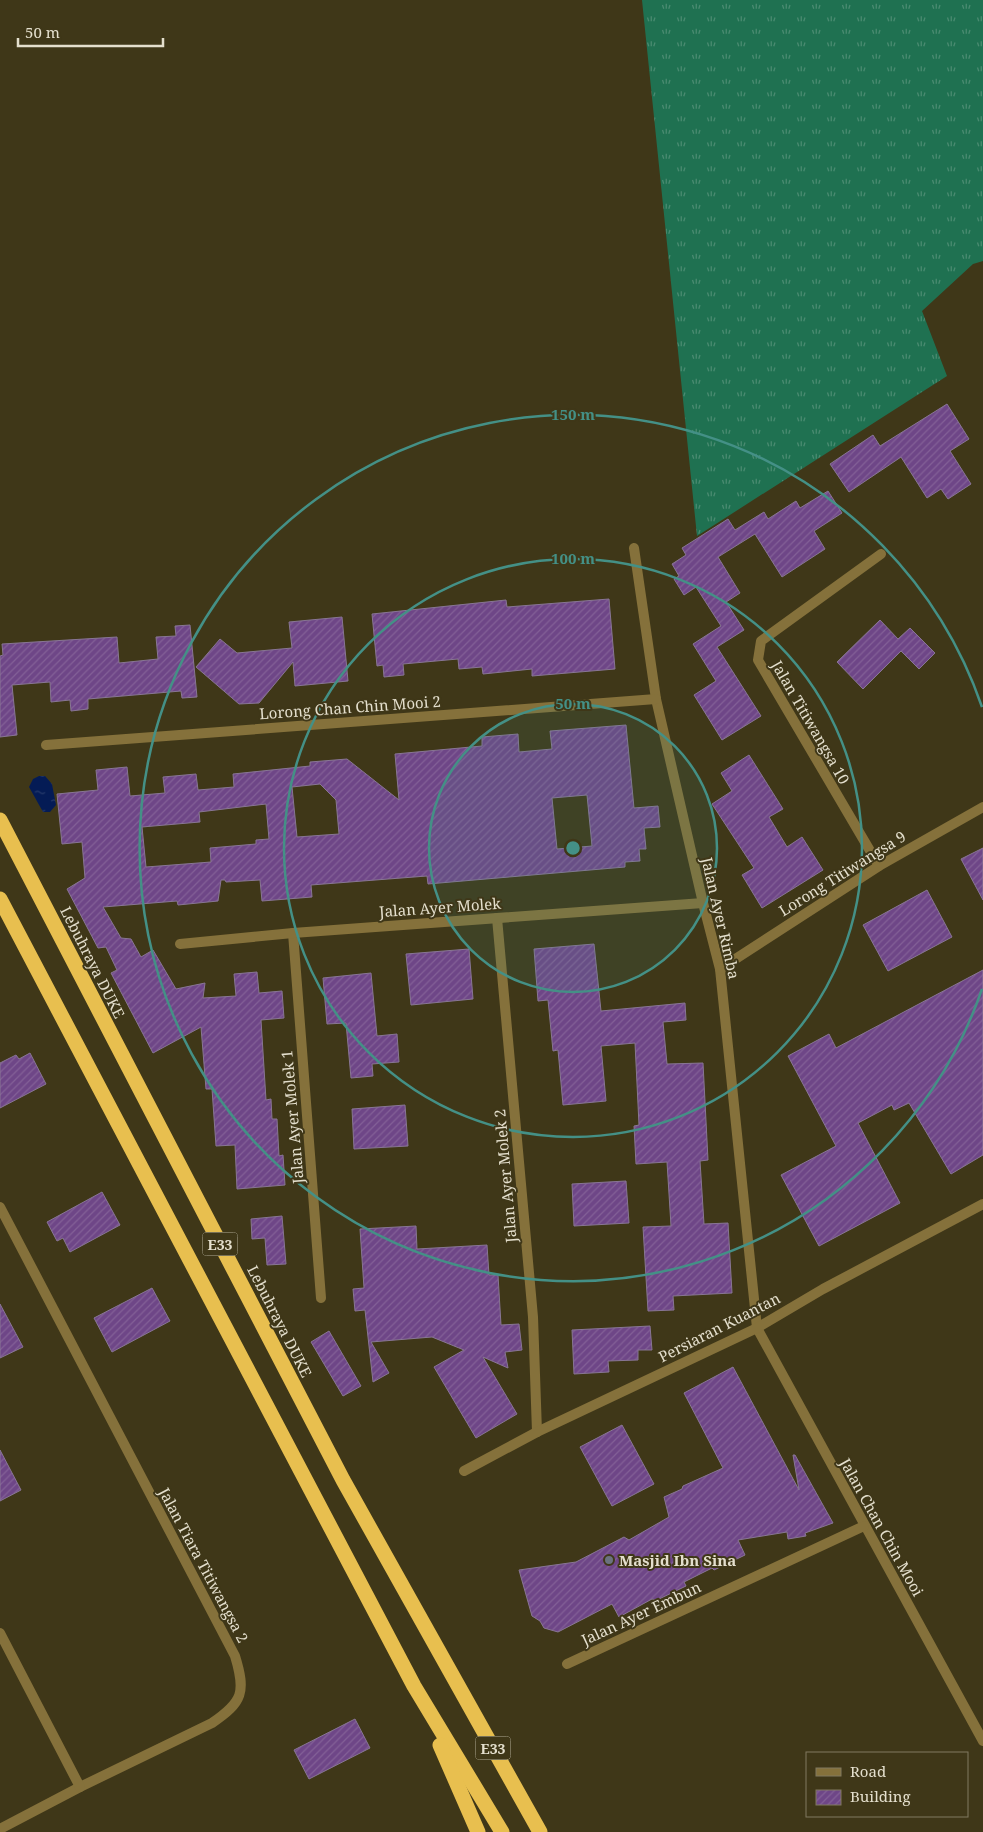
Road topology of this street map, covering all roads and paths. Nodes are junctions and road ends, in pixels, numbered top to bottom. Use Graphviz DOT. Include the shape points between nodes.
graph roads {
  1 [pos="634,548"];
  2 [pos="881,554"];
  3 [pos="656,699"];
  4 [pos="46,745"];
  5 [pos="983,807"];
  6 [pos="0,820"];
  7 [pos="879,866"];
  8 [pos="0,899"];
  9 [pos="702,903"];
  10 [pos="497,918"];
  11 [pos="293,933"];
  12 [pos="180,944"];
  13 [pos="720,969"];
  14 [pos="983,1204"];
  15 [pos="0,1207"];
  16 [pos="321,1298"];
  17 [pos="757,1328"];
  18 [pos="537,1432"];
  19 [pos="464,1471"];
  20 [pos="864,1526"];
  21 [pos="0,1633"];
  22 [pos="567,1664"];
  23 [pos="414,1686"];
  24 [pos="983,1741"];
  25 [pos="80,1787"];
  26 [pos="0,1829"];
  27 [pos="478,1832"];
  28 [pos="502,1832"];
  29 [pos="540,1832"];
  1 -- 3 [label="street, Jalan Ayer Rimba"];
  2 -- 7 [label="street, Jalan Titiwangsa 10" via="761,641 758,660"];
  3 -- 4 [label="street, Lorong Chan Chin Mooi 2"];
  3 -- 9 [label="street, Jalan Ayer Rimba"];
  5 -- 7 [label="street, Lorong Titiwangsa 9"];
  6 -- 29 [label="highway, Lebuhraya DUKE / E33" via="343,1480"];
  7 -- 13 [label="street, Lorong Titiwangsa 9"];
  8 -- 23 [label="highway, E33"];
  9 -- 10 [label="street, Jalan Ayer Molek"];
  9 -- 13 [label="street, Jalan Ayer Rimba"];
  10 -- 11 [label="street, Jalan Ayer Molek"];
  10 -- 18 [label="street, Jalan Ayer Molek 2" via="533,1317"];
  11 -- 12 [label="street, Jalan Ayer Molek"];
  11 -- 16 [label="street, Jalan Ayer Molek 1"];
  13 -- 17 [label="street, Jalan Ayer Rimba"];
  14 -- 17 [label="street, Persiaran Kuantan"];
  15 -- 25 [label="street, Jalan Tiara Titiwangsa 2" via="235,1656 242,1678 239,1696 228,1712 212,1723"];
  17 -- 18 [label="street, Persiaran Kuantan"];
  17 -- 20 [label="street, Jalan Chan Chin Mooi"];
  18 -- 19 [label="street, Persiaran Kuantan"];
  20 -- 22 [label="street, Jalan Ayer Embun"];
  20 -- 24 [label="street, Jalan Chan Chin Mooi"];
  21 -- 25 [label="street"];
  23 -- 27 [label="highway"];
  23 -- 28 [label="highway, E33"];
  25 -- 26 [label="street, Jalan Tiara Titiwangsa 2"];
}
